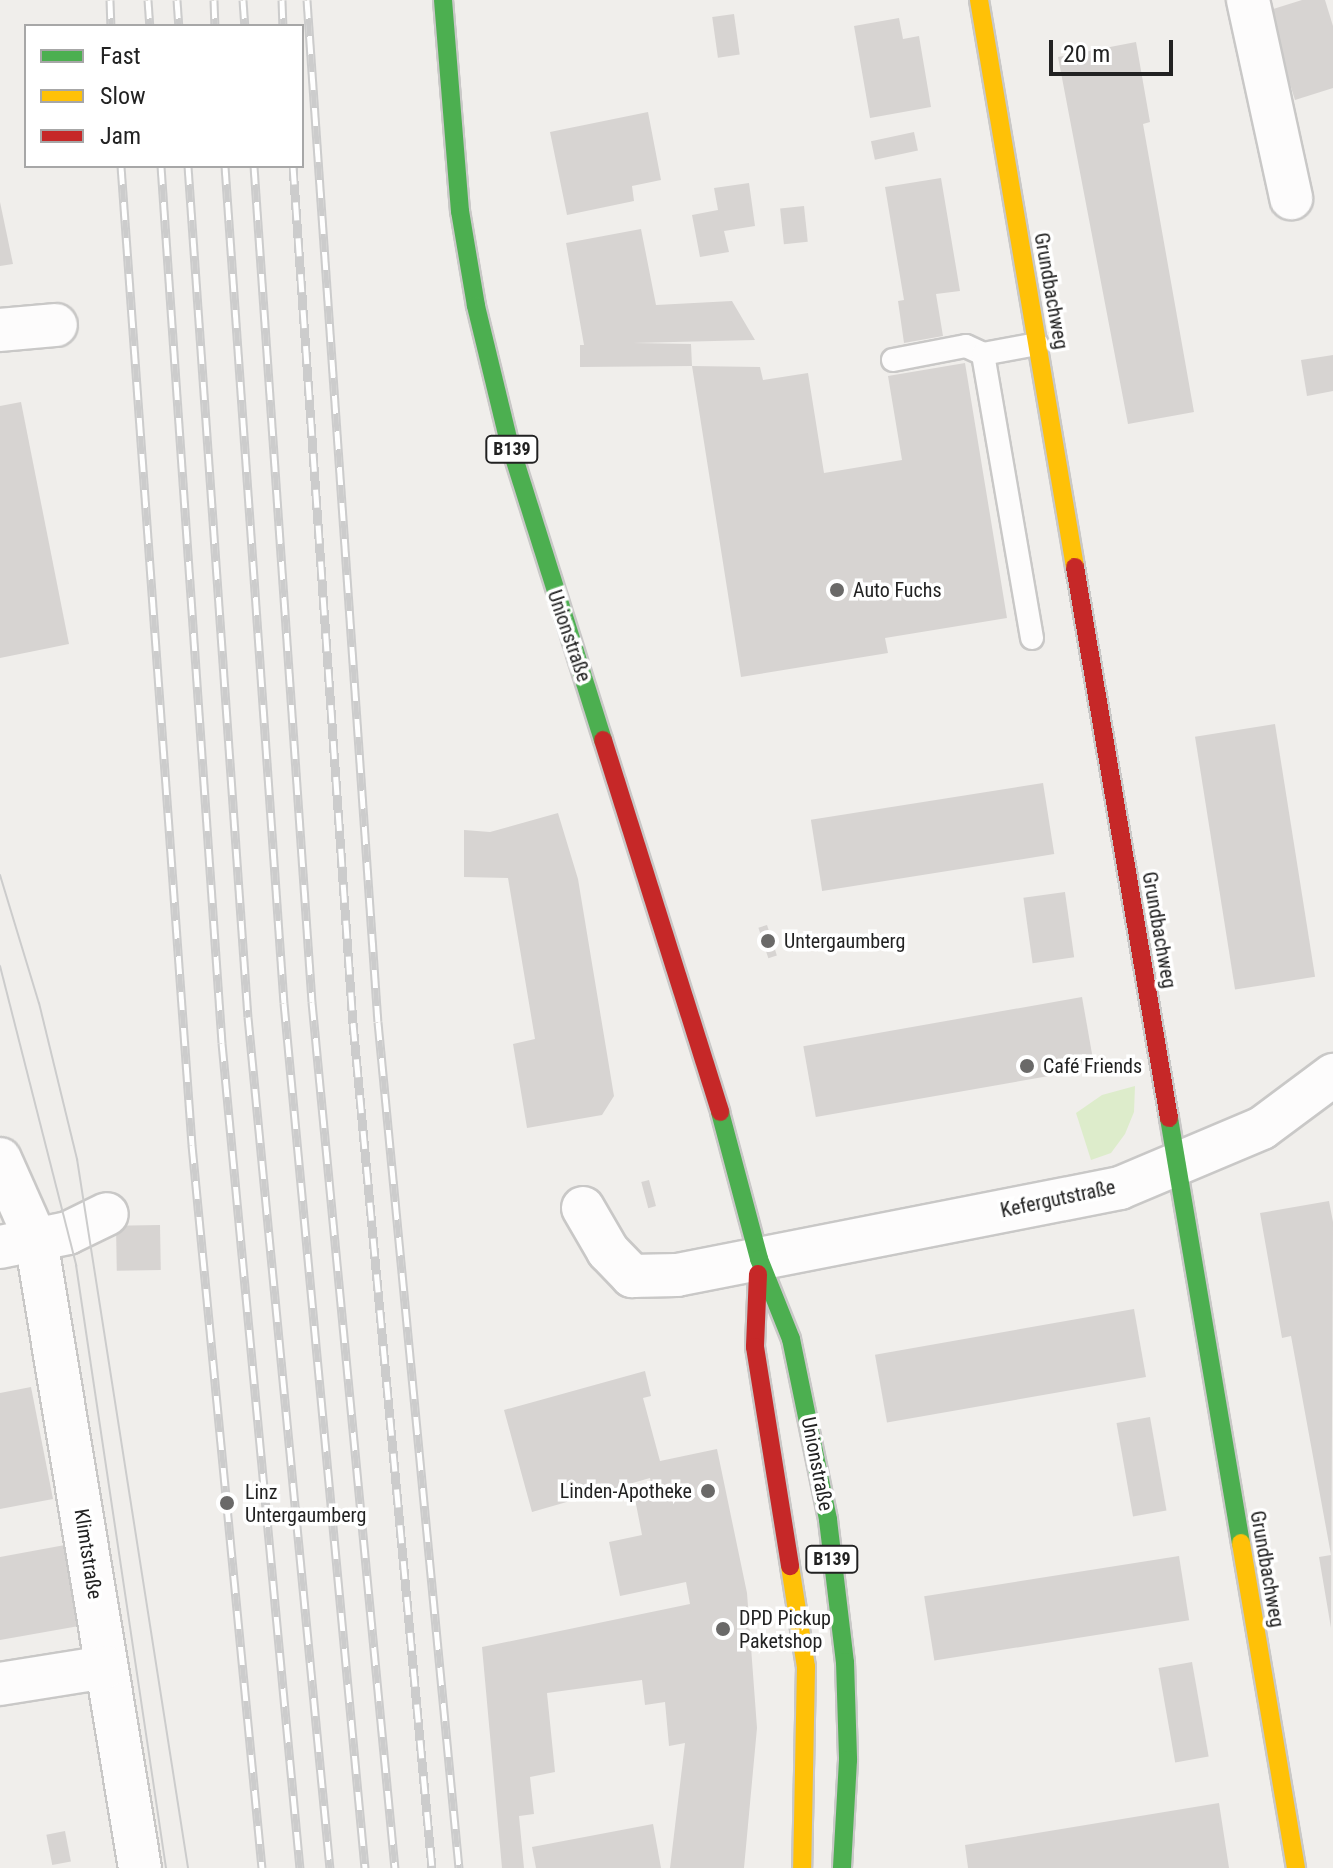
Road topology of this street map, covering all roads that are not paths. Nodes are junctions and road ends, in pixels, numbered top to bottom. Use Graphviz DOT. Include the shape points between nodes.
graph roads {
  1 [pos="443,0"];
  2 [pos="979,0"];
  3 [pos="1248,0"];
  4 [pos="1291,198"];
  5 [pos="56,325"];
  6 [pos="0,330"];
  7 [pos="1037,344"];
  8 [pos="983,354"];
  9 [pos="893,360"];
  10 [pos="1032,638"];
  11 [pos="1333,1075"];
  12 [pos="0,1159"];
  13 [pos="1176,1164"];
  14 [pos="583,1208"];
  15 [pos="107,1214"];
  16 [pos="18,1243"];
  17 [pos="759,1259"];
  18 [pos="106,1667"];
  19 [pos="0,1684"];
  20 [pos="140,1868"];
  21 [pos="802,1868"];
  22 [pos="842,1868"];
  23 [pos="1296,1868"];
  1 -- 17 [label="main road, Unionstraße / B139" via="460,211 476,306 506,428 548,575 651,883 741,1180"];
  2 -- 7 [label="main road, Grundbachweg"];
  3 -- 4 [label="street"];
  5 -- 6 [label="street"];
  7 -- 8 [label="lane"];
  7 -- 13 [label="main road, Grundbachweg"];
  8 -- 9 [label="lane" via="966,346"];
  8 -- 10 [label="lane"];
  11 -- 13 [label="street, Kefergutstraße" via="1262,1128"];
  12 -- 16 [label="street, Klimtstraße"];
  13 -- 17 [label="street, Kefergutstraße" via="1120,1188"];
  13 -- 23 [label="main road, Grundbachweg"];
  14 -- 17 [label="street" via="608,1251 632,1276 657,1278"];
  15 -- 16 [label="street" via="68,1233"];
  16 -- 18 [label="street, Klimtstraße"];
  17 -- 21 [label="main road, Unionstraße / B139" via="755,1347 806,1667"];
  17 -- 22 [label="main road, Unionstraße / B139" via="791,1339 828,1520 845,1662 848,1760"];
  18 -- 19 [label="street"];
  18 -- 20 [label="street, Klimtstraße"];
}
